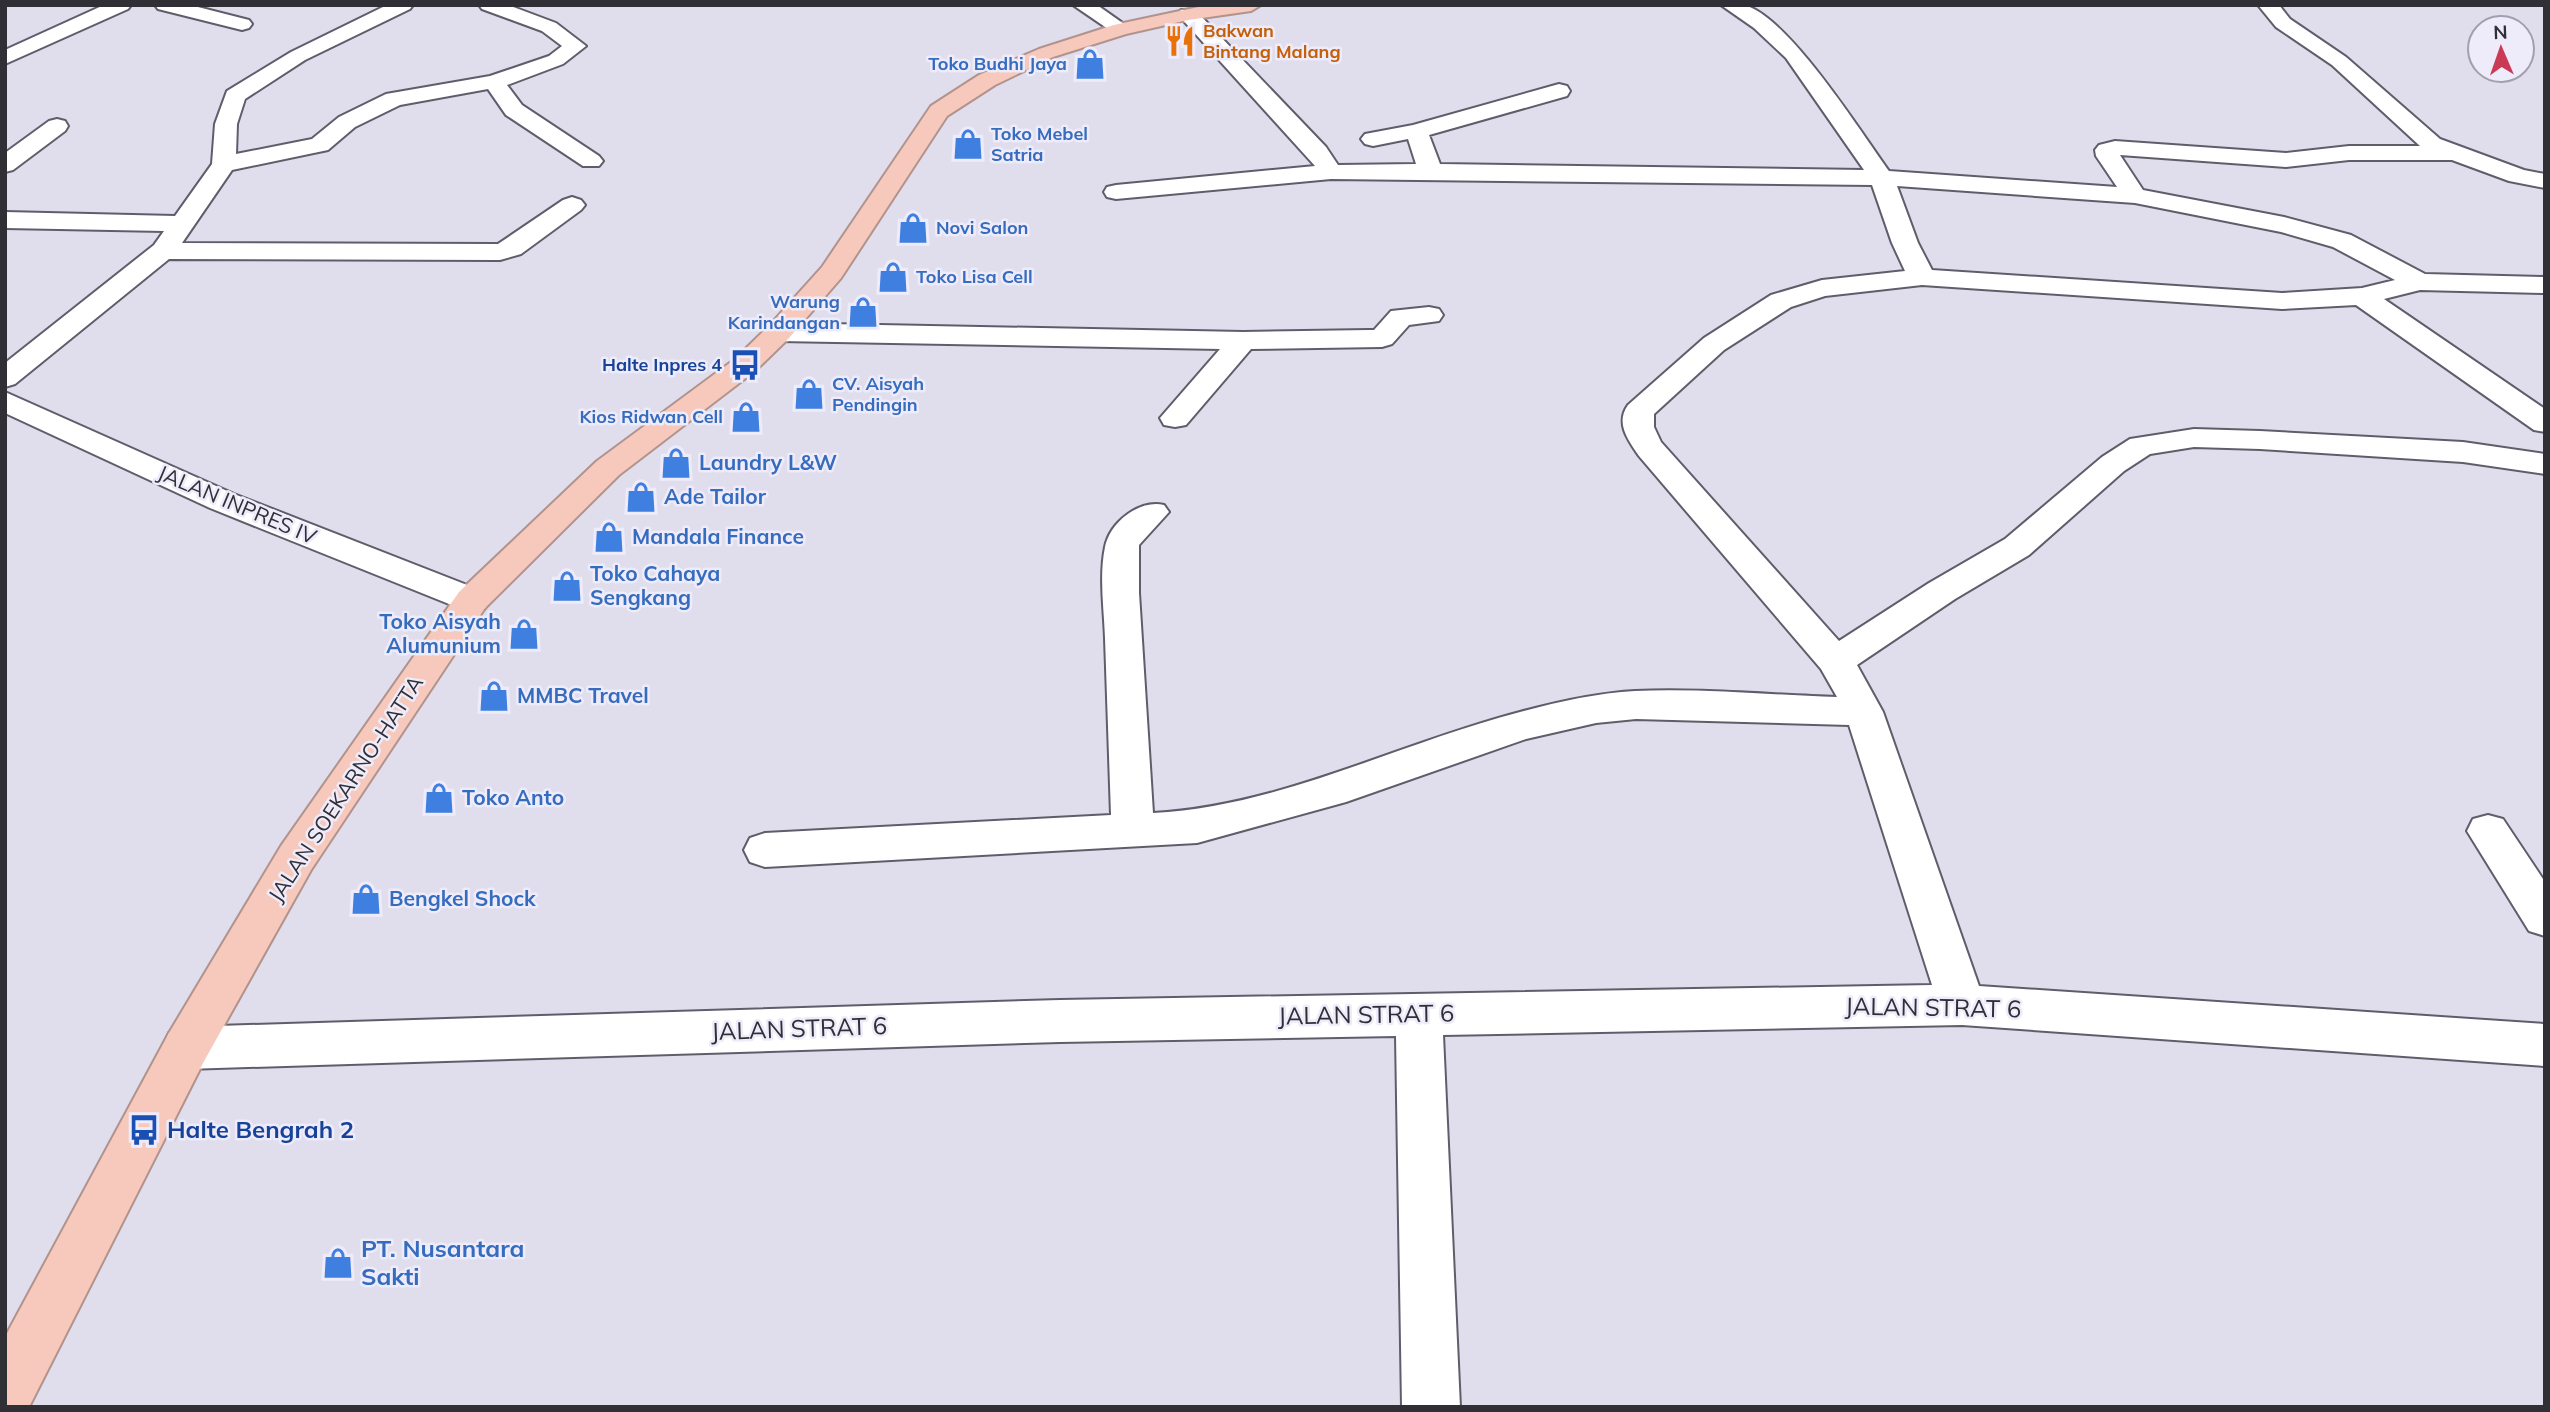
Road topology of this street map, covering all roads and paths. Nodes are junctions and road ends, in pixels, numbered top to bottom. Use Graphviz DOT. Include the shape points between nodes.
graph roads {
  1 [pos="121,5"];
  2 [pos="165,5"];
  3 [pos="403,5"];
  4 [pos="489,5"];
  5 [pos="1083,5"];
  6 [pos="1251,5"];
  7 [pos="1731,5"];
  8 [pos="2268,5"];
  9 [pos="1188,14"];
  10 [pos="242,24"];
  11 [pos="1121,29"];
  12 [pos="5,58"];
  13 [pos="494,82"];
  14 [pos="1559,91"];
  15 [pos="57,126"];
  16 [pos="1416,131"];
  17 [pos="1373,139"];
  18 [pos="2451,153"];
  19 [pos="591,161"];
  20 [pos="5,164"];
  21 [pos="224,164"];
  22 [pos="1432,170"];
  23 [pos="1331,172"];
  24 [pos="1882,178"];
  25 [pos="2545,181"];
  26 [pos="1116,192"];
  27 [pos="2135,196"];
  28 [pos="572,205"];
  29 [pos="5,220"];
  30 [pos="184,224"];
  31 [pos="163,251"];
  32 [pos="1922,277"];
  33 [pos="2420,282"];
  34 [pos="2545,285"];
  35 [pos="2362,296"];
  36 [pos="1429,315"];
  37 [pos="779,332"];
  38 [pos="1243,341"];
  39 [pos="5,378"];
  40 [pos="5,401"];
  41 [pos="1175,418"];
  42 [pos="2545,423"];
  43 [pos="2545,464"];
  44 [pos="1152,512"];
  45 [pos="472,600"];
  46 [pos="1836,661"];
  47 [pos="1864,712"];
  48 [pos="1133,831"];
  49 [pos="2488,831"];
  50 [pos="765,850"];
  51 [pos="2545,918"];
  52 [pos="1962,1005"];
  53 [pos="1419,1014"];
  54 [pos="2545,1045"];
  55 [pos="186,1048"];
  56 [pos="5,1395"];
  57 [pos="1431,1407"];
  1 -- 12 [label="street"];
  2 -- 10 [label="street"];
  3 -- 21 [label="street" via="298,57 235,96 226,124"];
  4 -- 13 [label="street" via="549,27 576,46 556,61"];
  5 -- 11 [label="street"];
  6 -- 9 [label="highway, JALAN SOEKARNO-HATTA"];
  7 -- 24 [label="street" via="1761,24 1793,54"];
  8 -- 18 [label="street" via="2283,23 2339,61 2432,144"];
  9 -- 11 [label="highway, JALAN SOEKARNO-HATTA"];
  9 -- 23 [label="street" via="1318,152"];
  11 -- 37 [label="highway, JALAN SOEKARNO-HATTA" via="987,79 939,111 832,272"];
  13 -- 19 [label="street" via="514,110"];
  13 -- 21 [label="street" via="394,99 347,122 320,145"];
  14 -- 16 [label="street"];
  15 -- 20 [label="street"];
  16 -- 17 [label="street"];
  16 -- 22 [label="street"];
  18 -- 25 [label="street"];
  18 -- 27 [label="street" via="2349,153 2304,160 2107,150"];
  21 -- 30 [label="street"];
  22 -- 23 [label="street"];
  22 -- 24 [label="street"];
  23 -- 26 [label="street"];
  24 -- 27 [label="street"];
  24 -- 32 [label="street"];
  27 -- 33 [label="street" via="2342,241"];
  28 -- 31 [label="street" via="512,248 499,252"];
  29 -- 30 [label="street"];
  30 -- 31 [label="street"];
  31 -- 39 [label="street"];
  32 -- 35 [label="street" via="2282,301"];
  32 -- 46 [label="street" via="1822,288 1781,301 1714,344 1639,411 1640,435 1650,449"];
  33 -- 34 [label="street"];
  33 -- 35 [label="street"];
  35 -- 42 [label="street"];
  36 -- 38 [label="street" via="1401,317 1382,338"];
  37 -- 38 [label="street"];
  37 -- 45 [label="highway, JALAN SOEKARNO-HATTA" via="745,365 608,468"];
  38 -- 41 [label="street"];
  40 -- 45 [label="street, JALAN INPRES IV" via="222,501"];
  43 -- 46 [label="street" via="2450,451 2260,440 2194,439 2141,446 2113,464 2017,547"];
  44 -- 48 [label="street" via="1122,545"];
  45 -- 55 [label="highway, JALAN SOEKARNO-HATTA" via="296,858"];
  46 -- 47 [label="street"];
  47 -- 48 [label="street" via="1636,705 1596,709 1520,726 1332,791 1197,827"];
  47 -- 52 [label="street"];
  48 -- 50 [label="street"];
  49 -- 51 [label="street"];
  52 -- 53 [label="street, JALAN STRAT 6"];
  52 -- 54 [label="street, JALAN STRAT 6"];
  53 -- 55 [label="street, JALAN STRAT 6"];
  53 -- 57 [label="street"];
  55 -- 56 [label="highway, JALAN SOEKARNO-HATTA"];
}
